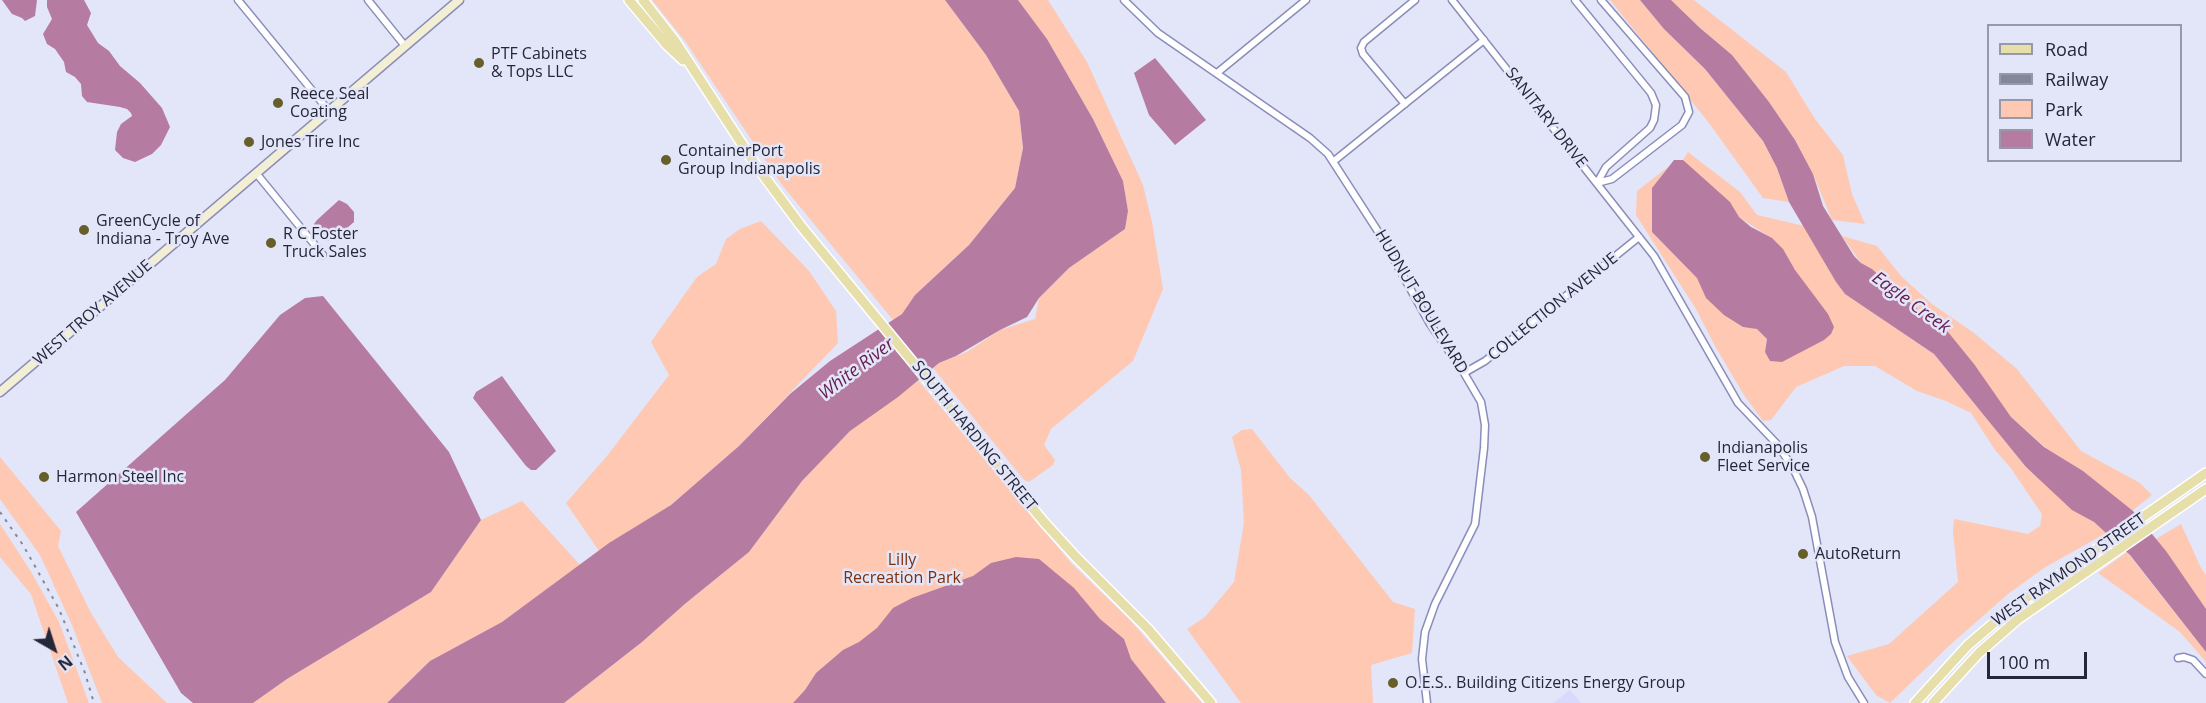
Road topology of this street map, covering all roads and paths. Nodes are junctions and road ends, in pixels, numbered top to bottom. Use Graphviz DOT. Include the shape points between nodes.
graph roads {
  1 [pos="238,0"];
  2 [pos="368,0"];
  3 [pos="459,0"];
  4 [pos="629,0"];
  5 [pos="643,0"];
  6 [pos="1124,0"];
  7 [pos="1306,0"];
  8 [pos="1415,0"];
  9 [pos="1452,0"];
  10 [pos="1575,0"];
  11 [pos="1601,0"];
  12 [pos="1484,40"];
  13 [pos="405,46"];
  14 [pos="691,68"];
  15 [pos="1217,73"];
  16 [pos="1405,104"];
  17 [pos="329,111"];
  18 [pos="1334,161"];
  19 [pos="256,173"];
  20 [pos="1597,183"];
  21 [pos="1639,237"];
  22 [pos="323,255"];
  23 [pos="1464,373"];
  24 [pos="0,392"];
  25 [pos="2206,473"];
  26 [pos="2206,489"];
  27 [pos="2178,658"];
  28 [pos="2206,674"];
  29 [pos="1211,703"];
  30 [pos="1427,703"];
  31 [pos="1864,703"];
  32 [pos="1915,703"];
  33 [pos="1933,703"];
  1 -- 17 [label="street"];
  2 -- 13 [label="street"];
  3 -- 13 [label="main road, WEST TROY AVENUE"];
  4 -- 14 [label="main road"];
  5 -- 14 [label="main road"];
  6 -- 15 [label="street, HUDNUT BOULEVARD" via="1158,33"];
  7 -- 15 [label="street"];
  8 -- 16 [label="street" via="1361,48"];
  9 -- 12 [label="street, SANITARY DRIVE"];
  10 -- 20 [label="street" via="1651,93 1656,105 1650,128 1604,169"];
  11 -- 20 [label="street" via="1685,97 1689,109 1682,125 1612,178"];
  12 -- 16 [label="street"];
  12 -- 20 [label="street, SANITARY DRIVE"];
  13 -- 17 [label="main road, WEST TROY AVENUE"];
  14 -- 29 [label="main road, SOUTH HARDING STREET" via="773,190 1053,532 1148,629"];
  15 -- 18 [label="street, HUDNUT BOULEVARD" via="1310,138"];
  16 -- 18 [label="street"];
  17 -- 19 [label="main road, WEST TROY AVENUE"];
  18 -- 23 [label="street, HUDNUT BOULEVARD" via="1390,249 1430,324"];
  19 -- 22 [label="street"];
  19 -- 24 [label="main road, WEST TROY AVENUE"];
  20 -- 21 [label="street, SANITARY DRIVE"];
  21 -- 23 [label="street, COLLECTION AVENUE" via="1485,361"];
  21 -- 31 [label="street, SANITARY DRIVE" via="1659,263 1738,403 1778,446 1799,479 1813,522 1835,642"];
  23 -- 30 [label="street, HUDNUT BOULEVARD" via="1481,402 1484,448 1475,524 1425,632 1422,659"];
  25 -- 32 [label="main road, WEST RAYMOND STREET" via="2037,588 1982,633"];
  26 -- 33 [label="main road, WEST RAYMOND STREET" via="2001,633"];
  27 -- 28 [label="street" via="2193,660"];
}
